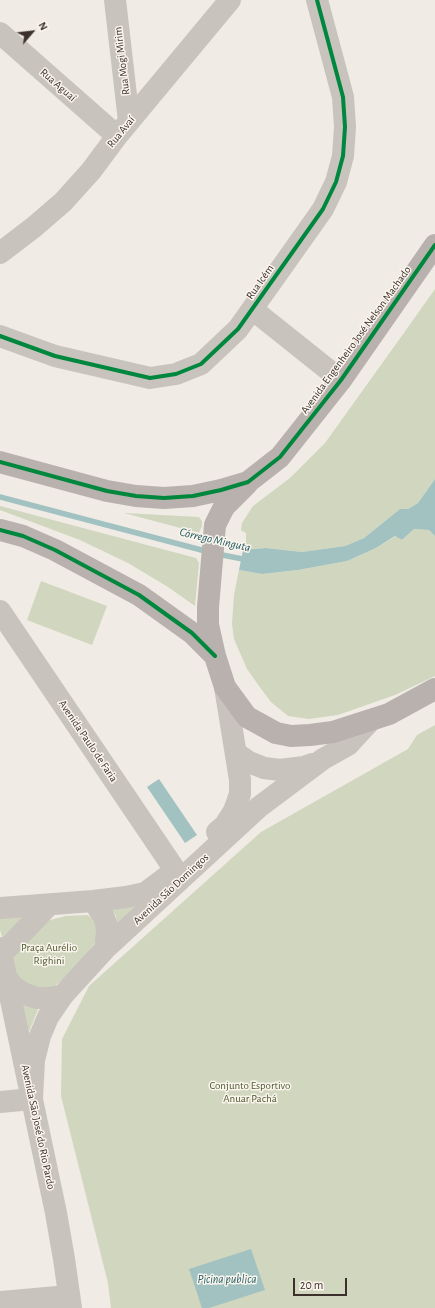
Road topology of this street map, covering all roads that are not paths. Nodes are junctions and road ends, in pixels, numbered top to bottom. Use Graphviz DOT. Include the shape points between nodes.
graph roads {
  1 [pos="115,0"];
  2 [pos="230,0"];
  3 [pos="317,0"];
  4 [pos="0,33"];
  5 [pos="123,129"];
  6 [pos="435,245"];
  7 [pos="0,253"];
  8 [pos="252,309"];
  9 [pos="0,336"];
  10 [pos="341,380"];
  11 [pos="0,462"];
  12 [pos="248,482"];
  13 [pos="0,530"];
  14 [pos="0,611"];
  15 [pos="215,656"];
  16 [pos="224,688"];
  17 [pos="435,689"];
  18 [pos="379,718"];
  19 [pos="236,753"];
  20 [pos="323,759"];
  21 [pos="175,870"];
  22 [pos="93,901"];
  23 [pos="49,905"];
  24 [pos="0,908"];
  25 [pos="105,950"];
  26 [pos="1,951"];
  27 [pos="6,977"];
  28 [pos="63,995"];
  29 [pos="32,1099"];
  30 [pos="0,1102"];
  31 [pos="0,1302"];
  32 [pos="70,1302"];
  1 -- 5 [label="street, Rua Mogi Mirim"];
  2 -- 5 [label="street, Rua Avaí"];
  3 -- 8 [label="street, Rua Icém" via="343,97 343,156 336,182 323,209"];
  4 -- 5 [label="street, Rua Aguaí"];
  5 -- 7 [label="street, Rua Avaí" via="63,202"];
  6 -- 10 [label="main road, Avenida Engenheiro José Nelson Machado"];
  8 -- 9 [label="street, Rua Icém" via="238,329 201,364 176,374 150,378 55,356"];
  8 -- 10 [label="street"];
  10 -- 12 [label="main road, Avenida Engenheiro José Nelson Machado" via="280,457"];
  11 -- 12 [label="main road, Avenida Engenheiro José Nelson Machado" via="107,491 136,496 193,496"];
  12 -- 15 [label="main road" via="224,507 215,525 208,625"];
  13 -- 15 [label="main road" via="23,536 55,550 139,595 192,633"];
  14 -- 21 [label="street, Avenida Paulo de Faria"];
  15 -- 16 [label="main road"];
  16 -- 18 [label="main road" via="247,717 276,734 310,736"];
  16 -- 19 [label="street, Avenida São Domingos"];
  17 -- 18 [label="main road"];
  18 -- 20 [label="street, Avenida São Domingos" via="348,745"];
  19 -- 20 [label="street" via="264,768 280,770 304,767"];
  19 -- 21 [label="street, Avenida São Domingos" via="240,794 234,811 225,825"];
  20 -- 25 [label="street, Avenida São Domingos" via="259,807"];
  21 -- 22 [label="street, Avenida São Domingos" via="145,893"];
  22 -- 23 [label="street, Avenida São Domingos"];
  22 -- 25 [label="street" via="106,923"];
  23 -- 24 [label="street, Avenida São Domingos"];
  23 -- 26 [label="street"];
  25 -- 28 [label="street, Avenida São Domingos"];
  26 -- 27 [label="street, Avenida São José do Rio Pardo"];
  27 -- 28 [label="street" via="25,994 37,998"];
  27 -- 29 [label="street, Avenida São José do Rio Pardo"];
  28 -- 29 [label="street, Avenida São Domingos" via="48,1017 40,1036 34,1060"];
  29 -- 30 [label="street"];
  29 -- 32 [label="street, Avenida São José do Rio Pardo" via="56,1213"];
  31 -- 32 [label="street"];
}
